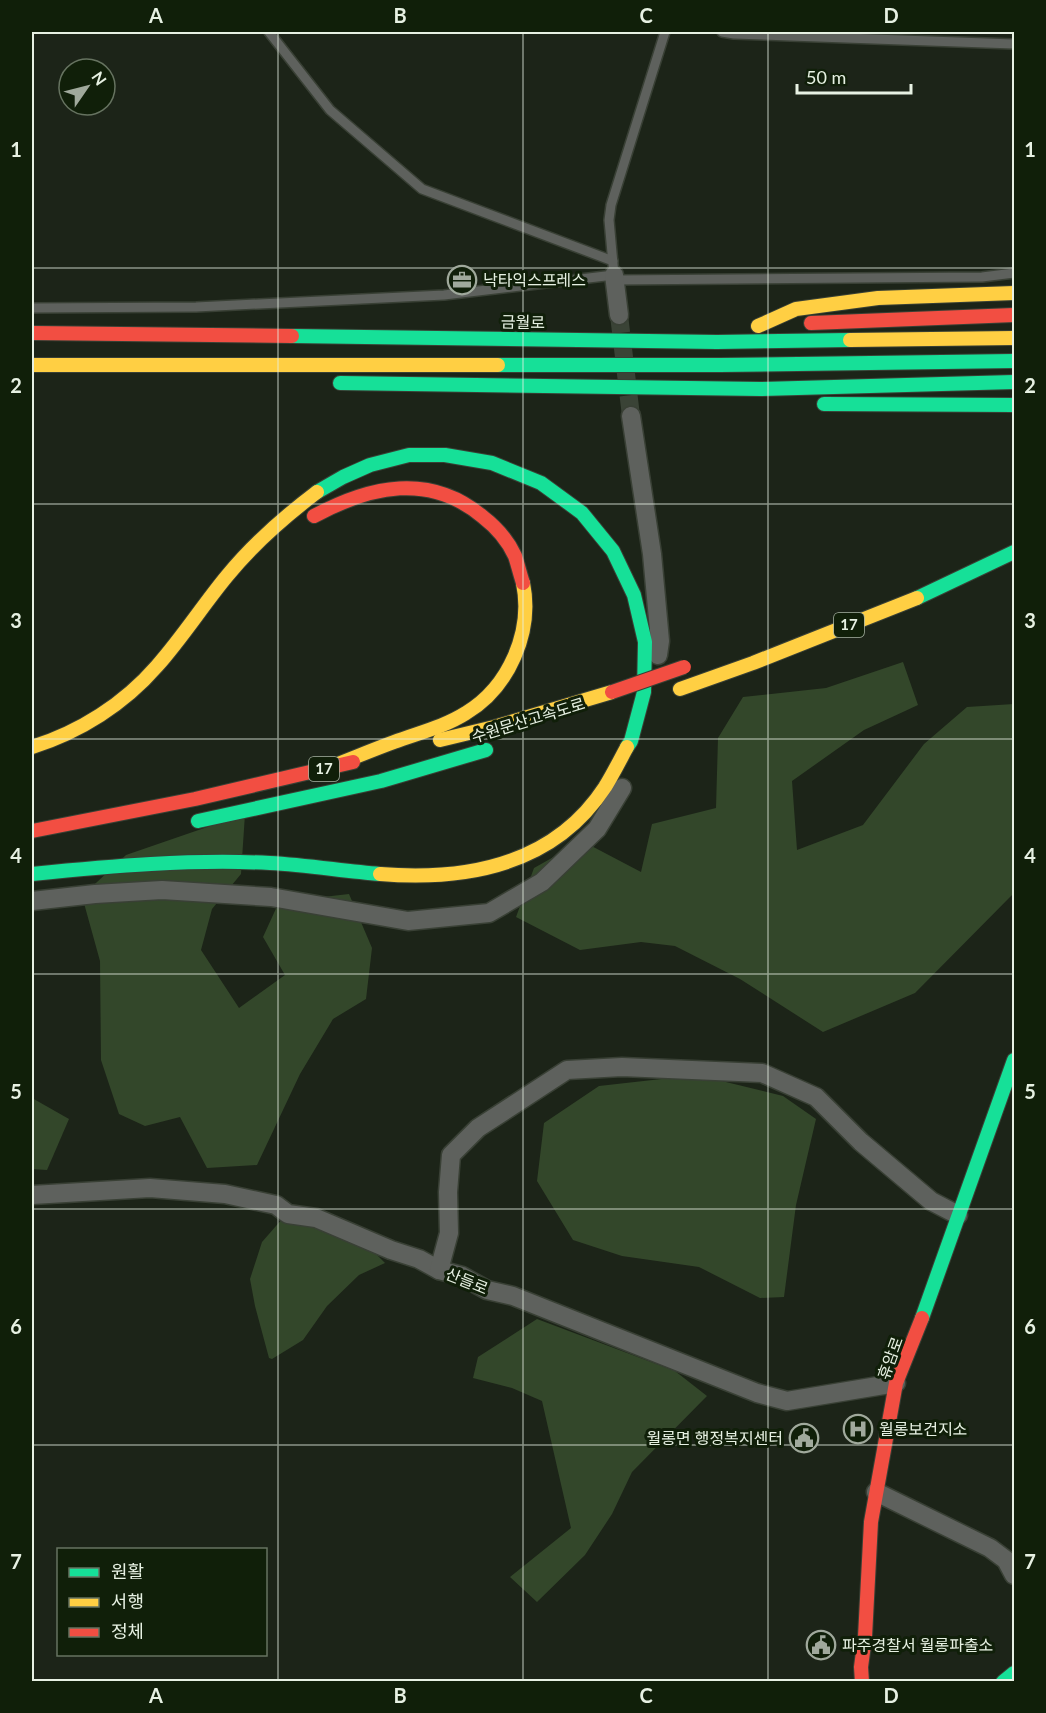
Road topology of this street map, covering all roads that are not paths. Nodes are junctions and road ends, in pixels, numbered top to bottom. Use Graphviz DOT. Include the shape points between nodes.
graph roads {
  1 [pos="269,32"];
  2 [pos="665,32"];
  3 [pos="722,32"];
  4 [pos="1014,44"];
  5 [pos="614,272"];
  6 [pos="1014,273"];
  7 [pos="1014,293"];
  8 [pos="32,308"];
  9 [pos="1014,315"];
  10 [pos="232,319"];
  11 [pos="616,321"];
  12 [pos="32,333"];
  13 [pos="57,333"];
  14 [pos="1014,338"];
  15 [pos="1014,362"];
  16 [pos="32,365"];
  17 [pos="56,365"];
  18 [pos="109,377"];
  19 [pos="1014,382"];
  20 [pos="322,383"];
  21 [pos="761,389"];
  22 [pos="789,400"];
  23 [pos="811,404"];
  24 [pos="1014,405"];
  25 [pos="631,416"];
  26 [pos="308,522"];
  27 [pos="1014,552"];
  28 [pos="690,665"];
  29 [pos="630,705"];
  30 [pos="32,747"];
  31 [pos="495,748"];
  32 [pos="330,767"];
  33 [pos="180,825"];
  34 [pos="32,831"];
  35 [pos="32,874"];
  36 [pos="32,901"];
  37 [pos="1014,1060"];
  38 [pos="32,1195"];
  39 [pos="958,1215"];
  40 [pos="439,1270"];
  41 [pos="896,1383"];
  42 [pos="876,1492"];
  43 [pos="1014,1575"];
  44 [pos="1014,1674"];
  45 [pos="862,1682"];
  46 [pos="1002,1682"];
  1 -- 5 [label="lane" via="330,110 422,189"];
  2 -- 5 [label="lane" via="611,205"];
  3 -- 4 [label="lane"];
  5 -- 6 [label="lane" via="982,277"];
  5 -- 8 [label="lane" via="444,295 196,307"];
  5 -- 11 [label="street"];
  7 -- 9 [label="main road" via="878,298 796,309 752,325"];
  10 -- 13 [label="main road" via="88,317"];
  12 -- 13 [label="main road, 금월로"];
  13 -- 14 [label="main road, 금월로" via="717,342"];
  15 -- 17 [label="main road" via="720,366"];
  16 -- 17 [label="main road"];
  17 -- 18 [label="main road"];
  19 -- 21 [label="main road"];
  20 -- 21 [label="main road"];
  21 -- 22 [label="main road"];
  23 -- 24 [label="main road"];
  25 -- 36 [label="street" via="652,554 660,641 645,726 630,774 597,829 542,882 489,913 408,921 271,897 162,891"];
  26 -- 32 [label="main road" via="347,500 382,489 435,490 479,511 496,526 519,562 524,583 526,613 518,651 502,682 476,707 451,722"];
  27 -- 29 [label="main road, 17" via="915,599 753,663"];
  28 -- 32 [label="main road, 수원문산고속도로 / 17, bridge" via="494,727"];
  30 -- 35 [label="main road" via="79,728 135,689 172,649 212,593 277,523 333,482 397,457 436,454 474,458 506,466 563,497 587,518 623,566 645,632 644,690 625,755 609,783 570,828 523,856 490,869 451,876 404,877 272,864 191,862"];
  31 -- 33 [label="main road, 수원문산고속도로 / 17" via="381,781"];
  32 -- 34 [label="main road, 수원문산고속도로 / 17"];
  37 -- 39 [label="main road, 휴암로"];
  38 -- 40 [label="street, 산들로" via="150,1188 225,1194 276,1205 288,1214 316,1218"];
  39 -- 40 [label="street" via="931,1201 861,1142 816,1097 762,1073 622,1067 567,1070 478,1128 451,1155 449,1233"];
  39 -- 41 [label="main road, 휴암로"];
  40 -- 41 [label="street, 산들로" via="740,1387 787,1401"];
  41 -- 42 [label="main road, 휴암로"];
  42 -- 43 [label="street" via="990,1548 1006,1560"];
  42 -- 45 [label="main road, 휴암로"];
  44 -- 46 [label="main road"];
}
